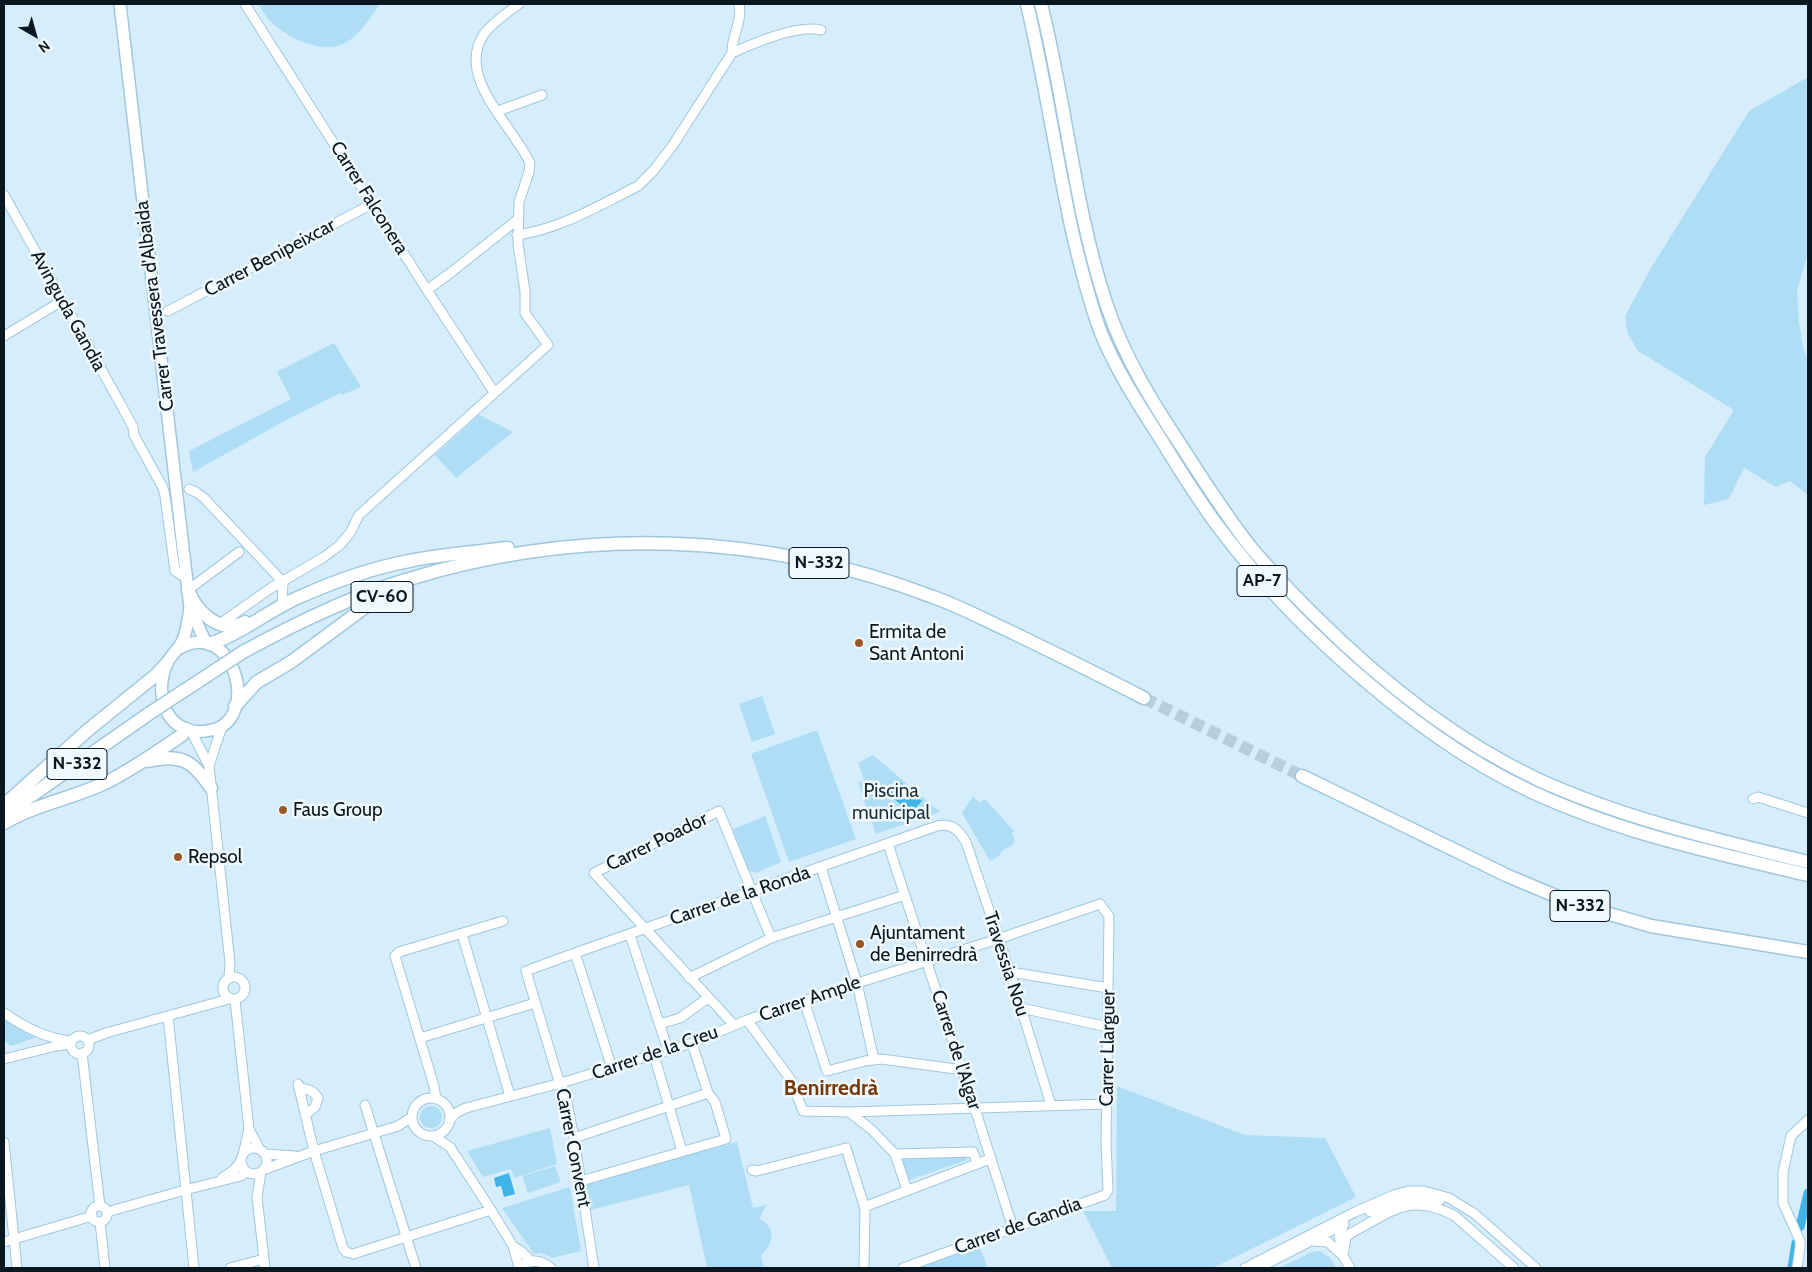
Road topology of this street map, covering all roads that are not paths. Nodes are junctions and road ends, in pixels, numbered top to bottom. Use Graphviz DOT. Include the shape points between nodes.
graph roads {
  1 [pos="120,4"];
  2 [pos="245,4"];
  3 [pos="519,4"];
  4 [pos="739,4"];
  5 [pos="1027,4"];
  6 [pos="1041,4"];
  7 [pos="821,30"];
  8 [pos="732,53"];
  9 [pos="542,95"];
  10 [pos="498,111"];
  11 [pos="4,195"];
  12 [pos="372,204"];
  13 [pos="517,220"];
  14 [pos="517,235"];
  15 [pos="427,290"];
  16 [pos="62,301"];
  17 [pos="168,311"];
  18 [pos="4,336"];
  19 [pos="494,392"];
  20 [pos="189,490"];
  21 [pos="576,546"];
  22 [pos="557,547"];
  23 [pos="239,552"];
  24 [pos="282,582"];
  25 [pos="187,584"];
  26 [pos="282,605"];
  27 [pos="190,608"];
  28 [pos="270,611"];
  29 [pos="224,621"];
  30 [pos="207,643"];
  31 [pos="178,649"];
  32 [pos="167,663"];
  33 [pos="1144,698"];
  34 [pos="236,706"];
  35 [pos="222,726"];
  36 [pos="188,730"];
  37 [pos="141,763"];
  38 [pos="209,766"];
  39 [pos="1302,776"];
  40 [pos="211,788"];
  41 [pos="1753,798"];
  42 [pos="4,805"];
  43 [pos="1808,813"];
  44 [pos="4,815"];
  45 [pos="4,823"];
  46 [pos="954,827"];
  47 [pos="888,844"];
  48 [pos="1808,862"];
  49 [pos="821,867"];
  50 [pos="1808,875"];
  51 [pos="751,891"];
  52 [pos="905,894"];
  53 [pos="1100,904"];
  54 [pos="837,917"];
  55 [pos="504,921"];
  56 [pos="646,929"];
  57 [pos="462,934"];
  58 [pos="630,935"];
  59 [pos="771,938"];
  60 [pos="998,939"];
  61 [pos="1766,945"];
  62 [pos="1808,946"];
  63 [pos="1808,952"];
  64 [pos="575,953"];
  65 [pos="927,961"];
  66 [pos="230,963"];
  67 [pos="526,971"];
  68 [pos="1010,972"];
  69 [pos="229,978"];
  70 [pos="239,978"];
  71 [pos="689,978"];
  72 [pos="856,982"];
  73 [pos="1108,988"];
  74 [pos="222,990"];
  75 [pos="708,998"];
  76 [pos="232,999"];
  77 [pos="804,1001"];
  78 [pos="535,1003"];
  79 [pos="211,1005"];
  80 [pos="1021,1008"];
  81 [pos="4,1013"];
  82 [pos="168,1016"];
  83 [pos="487,1018"];
  84 [pos="747,1020"];
  85 [pos="660,1024"];
  86 [pos="734,1026"];
  87 [pos="1108,1028"];
  88 [pos="420,1038"];
  89 [pos="88,1040"];
  90 [pos="71,1042"];
  91 [pos="692,1043"];
  92 [pos="668,1050"];
  93 [pos="82,1053"];
  94 [pos="654,1054"];
  95 [pos="4,1060"];
  96 [pos="874,1060"];
  97 [pos="612,1068"];
  98 [pos="962,1068"];
  99 [pos="561,1083"];
  100 [pos="708,1093"];
  101 [pos="510,1096"];
  102 [pos="432,1099"];
  103 [pos="1107,1104"];
  104 [pos="1051,1105"];
  105 [pos="365,1106"];
  106 [pos="447,1107"];
  107 [pos="669,1107"];
  108 [pos="466,1108"];
  109 [pos="975,1109"];
  110 [pos="849,1112"];
  111 [pos="305,1115"];
  112 [pos="412,1118"];
  113 [pos="1808,1120"];
  114 [pos="448,1124"];
  115 [pos="398,1126"];
  116 [pos="249,1129"];
  117 [pos="418,1131"];
  118 [pos="373,1134"];
  119 [pos="433,1136"];
  120 [pos="574,1138"];
  121 [pos="4,1142"];
  122 [pos="450,1147"];
  123 [pos="682,1150"];
  124 [pos="314,1151"];
  125 [pos="262,1152"];
  126 [pos="895,1154"];
  127 [pos="298,1156"];
  128 [pos="242,1158"];
  129 [pos="990,1159"];
  130 [pos="977,1163"];
  131 [pos="752,1170"];
  132 [pos="262,1171"];
  133 [pos="249,1173"];
  134 [pos="581,1180"];
  135 [pos="218,1181"];
  136 [pos="185,1190"];
  137 [pos="907,1190"];
  138 [pos="258,1191"];
  139 [pos="1106,1195"];
  140 [pos="864,1207"];
  141 [pos="103,1209"];
  142 [pos="491,1210"];
  143 [pos="92,1216"];
  144 [pos="100,1222"];
  145 [pos="1344,1224"];
  146 [pos="1013,1228"];
  147 [pos="406,1236"];
  148 [pos="14,1239"];
  149 [pos="1313,1241"];
  150 [pos="4,1242"];
  151 [pos="512,1246"];
  152 [pos="1343,1256"];
  153 [pos="531,1261"];
  154 [pos="264,1264"];
  155 [pos="17,1268"];
  156 [pos="105,1268"];
  157 [pos="194,1268"];
  158 [pos="230,1268"];
  159 [pos="416,1268"];
  160 [pos="518,1268"];
  161 [pos="551,1268"];
  162 [pos="594,1268"];
  163 [pos="864,1268"];
  164 [pos="903,1268"];
  165 [pos="1245,1268"];
  166 [pos="1258,1268"];
  167 [pos="1350,1268"];
  168 [pos="1514,1268"];
  169 [pos="1528,1268"];
  170 [pos="1536,1268"];
  171 [pos="1797,1268"];
  1 -- 25 [label="main road, Carrer Travessera d'Albaida"];
  2 -- 12 [label="street, Carrer Falconera"];
  3 -- 10 [label="street" via="496,21 484,35 476,57 478,77"];
  4 -- 8 [label="street" via="739,26"];
  5 -- 50 [label="highway, AP-7" via="1064,194 1086,288 1102,335 1120,372 1183,475 1220,529 1271,591 1319,640 1383,697 1423,728 1502,776 1564,805 1646,835"];
  6 -- 48 [label="highway, AP-7" via="1085,228 1121,342 1206,485 1272,572 1339,640 1385,680 1432,716 1506,763 1606,807 1697,835"];
  7 -- 8 [label="street" via="798,30"];
  8 -- 14 [label="street" via="673,145 638,186 563,222"];
  9 -- 10 [label="street"];
  10 -- 13 [label="street" via="530,163"];
  11 -- 16 [label="street, Avinguda Gandia"];
  12 -- 15 [label="street, Carrer Falconera"];
  12 -- 17 [label="street, Carrer Benipeixcar"];
  13 -- 14 [label="street"];
  13 -- 15 [label="street"];
  14 -- 19 [label="street" via="525,313 548,345"];
  15 -- 19 [label="street, Carrer Falconera"];
  16 -- 18 [label="street"];
  16 -- 25 [label="street, Avinguda Gandia" via="133,427 134,435 160,484 165,496 175,572"];
  19 -- 24 [label="street" via="359,515 340,545"];
  20 -- 24 [label="street" via="210,504"];
  21 -- 22 [label="highway, N-332"];
  21 -- 26 [label="highway" via="559,540 411,560 355,574"];
  21 -- 33 [label="highway, N-332" via="633,542 740,548 868,575 934,597"];
  22 -- 34 [label="highway, CV-60" via="525,558 417,583 385,595 351,616 291,662 257,682"];
  22 -- 44 [label="highway, N-332, bridge" via="408,579 339,604 278,633 150,713"];
  23 -- 25 [label="street"];
  24 -- 26 [label="street"];
  24 -- 29 [label="street"];
  25 -- 27 [label="main road, Carrer Travessera d'Albaida"];
  25 -- 28 [label="highway" via="192,601 200,612 218,624 232,626"];
  26 -- 28 [label="highway"];
  27 -- 30 [label="main road, Carrer Travessera d'Albaida"];
  27 -- 31 [label="main road, Carrer Travessera d'Albaida"];
  28 -- 30 [label="highway" via="234,633"];
  30 -- 31 [label="main road" via="193,643"];
  30 -- 34 [label="main road" via="224,653 235,672"];
  31 -- 32 [label="main road"];
  32 -- 36 [label="main road" via="162,682 164,704 174,722"];
  32 -- 42 [label="highway"];
  34 -- 35 [label="main road"];
  35 -- 36 [label="main road" via="204,732"];
  35 -- 38 [label="street"];
  36 -- 37 [label="highway"];
  36 -- 38 [label="street"];
  37 -- 40 [label="highway" via="158,758 184,760 199,770"];
  37 -- 45 [label="highway" via="106,782"];
  38 -- 40 [label="street"];
  39 -- 61 [label="highway, N-332" via="1501,873 1575,904 1651,926"];
  40 -- 66 [label="street"];
  41 -- 43 [label="street"];
  46 -- 47 [label="street, Carrer de la Ronda" via="940,825"];
  46 -- 60 [label="street, Travessia Nou" via="966,842"];
  47 -- 49 [label="street, Carrer de la Ronda"];
  47 -- 52 [label="street, Carrer de l'Algar"];
  49 -- 51 [label="street, Carrer de la Ronda"];
  49 -- 54 [label="street"];
  51 -- 56 [label="street, Carrer de la Ronda"];
  51 -- 56 [label="street, Carrer Poador" via="719,811 594,873"];
  51 -- 59 [label="street"];
  52 -- 54 [label="street"];
  52 -- 65 [label="street, Carrer de l'Algar"];
  53 -- 60 [label="street, Carrer Ample"];
  53 -- 73 [label="street, Carrer Llarguer" via="1109,916"];
  54 -- 59 [label="street"];
  54 -- 72 [label="street"];
  55 -- 57 [label="street"];
  56 -- 58 [label="street, Carrer de la Ronda"];
  56 -- 71 [label="street"];
  57 -- 83 [label="street"];
  57 -- 88 [label="street" via="399,952 395,956"];
  58 -- 64 [label="street, Carrer de la Ronda"];
  58 -- 85 [label="street"];
  59 -- 71 [label="street"];
  60 -- 65 [label="street, Carrer Ample"];
  60 -- 68 [label="street, Travessia Nou"];
  61 -- 62 [label="highway" via="1794,943"];
  61 -- 63 [label="highway, N-332"];
  64 -- 67 [label="street, Carrer de la Ronda"];
  64 -- 97 [label="street"];
  65 -- 72 [label="street, Carrer Ample"];
  65 -- 98 [label="street, Carrer de l'Algar"];
  66 -- 69 [label="street"];
  66 -- 70 [label="street"];
  67 -- 78 [label="street, Carrer Convent"];
  68 -- 73 [label="street"];
  68 -- 80 [label="street, Travessia Nou"];
  69 -- 70 [label="street"];
  69 -- 74 [label="street"];
  70 -- 76 [label="street" via="245,990 242,996"];
  71 -- 75 [label="street"];
  72 -- 77 [label="street, Carrer Ample"];
  72 -- 96 [label="street"];
  73 -- 87 [label="street, Carrer Llarguer"];
  74 -- 76 [label="street"];
  74 -- 79 [label="street"];
  75 -- 85 [label="street" via="680,1018"];
  75 -- 86 [label="street"];
  76 -- 79 [label="street"];
  76 -- 116 [label="street"];
  77 -- 84 [label="street, Carrer Ample"];
  77 -- 96 [label="street" via="828,1071"];
  78 -- 83 [label="street"];
  78 -- 99 [label="street, Carrer Convent"];
  79 -- 82 [label="street"];
  80 -- 87 [label="street"];
  80 -- 104 [label="street, Travessia Nou"];
  81 -- 90 [label="street" via="44,1035"];
  82 -- 89 [label="street"];
  82 -- 136 [label="street"];
  83 -- 88 [label="street"];
  83 -- 101 [label="street"];
  84 -- 86 [label="street, Carrer de la Creu"];
  84 -- 110 [label="street" via="788,1076 803,1111"];
  85 -- 92 [label="street"];
  86 -- 91 [label="street, Carrer de la Creu"];
  87 -- 103 [label="street, Carrer Llarguer"];
  88 -- 102 [label="street" via="434,1086"];
  89 -- 90 [label="street" via="81,1036 74,1037"];
  89 -- 93 [label="street" via="88,1048"];
  90 -- 93 [label="street" via="74,1052"];
  90 -- 95 [label="street"];
  91 -- 92 [label="street, Carrer de la Creu"];
  91 -- 100 [label="street"];
  92 -- 94 [label="street, Carrer de la Creu"];
  93 -- 141 [label="street"];
  94 -- 97 [label="street, Carrer de la Creu"];
  94 -- 107 [label="street"];
  96 -- 98 [label="street"];
  97 -- 99 [label="street, Carrer de la Creu"];
  98 -- 109 [label="street, Carrer de l'Algar"];
  99 -- 101 [label="street, Carrer de la Creu"];
  99 -- 120 [label="street, Carrer Convent"];
  100 -- 107 [label="street"];
  100 -- 123 [label="street" via="715,1102 726,1139"];
  101 -- 108 [label="street, Carrer de la Creu"];
  102 -- 106 [label="street"];
  102 -- 112 [label="street" via="418,1103"];
  103 -- 104 [label="street"];
  103 -- 139 [label="street, Carrer Llarguer"];
  104 -- 109 [label="street"];
  105 -- 118 [label="street"];
  106 -- 108 [label="street"];
  106 -- 114 [label="street"];
  107 -- 120 [label="street"];
  107 -- 123 [label="street"];
  108 -- 114 [label="street" via="456,1113"];
  109 -- 110 [label="street"];
  109 -- 129 [label="street, Carrer de l'Algar"];
  110 -- 126 [label="street"];
  111 -- 111 [label="street" via="298,1086 315,1092 318,1098 315,1107"];
  111 -- 124 [label="street"];
  112 -- 115 [label="street"];
  112 -- 117 [label="street"];
  113 -- 171 [label="street" via="1790,1136 1782,1172 1783,1203 1800,1241"];
  114 -- 119 [label="street"];
  114 -- 122 [label="street"];
  115 -- 117 [label="street"];
  115 -- 118 [label="street"];
  116 -- 125 [label="street"];
  116 -- 128 [label="street"];
  117 -- 119 [label="street"];
  118 -- 124 [label="street"];
  118 -- 147 [label="street"];
  119 -- 122 [label="street"];
  120 -- 134 [label="street, Carrer Convent"];
  121 -- 148 [label="street"];
  122 -- 142 [label="street"];
  123 -- 134 [label="street"];
  124 -- 127 [label="street"];
  124 -- 147 [label="street" via="346,1252 353,1254"];
  125 -- 127 [label="street"];
  125 -- 128 [label="street" via="252,1149"];
  125 -- 132 [label="street" via="267,1161"];
  126 -- 130 [label="street" via="973,1152"];
  126 -- 137 [label="street"];
  127 -- 132 [label="street"];
  128 -- 133 [label="street" via="242,1166"];
  128 -- 135 [label="street" via="234,1170"];
  129 -- 130 [label="street"];
  129 -- 146 [label="street, Carrer de l'Algar"];
  130 -- 137 [label="street"];
  131 -- 140 [label="street" via="846,1148"];
  132 -- 133 [label="street"];
  132 -- 138 [label="street"];
  133 -- 135 [label="street"];
  133 -- 138 [label="street"];
  134 -- 162 [label="street, Carrer Convent"];
  135 -- 136 [label="street"];
  136 -- 141 [label="street"];
  136 -- 157 [label="street"];
  137 -- 140 [label="street"];
  138 -- 154 [label="street"];
  139 -- 146 [label="street, Carrer de Gandia"];
  140 -- 163 [label="street"];
  141 -- 143 [label="street" via="93,1209"];
  141 -- 144 [label="street" via="106,1217"];
  142 -- 147 [label="street"];
  142 -- 151 [label="street"];
  143 -- 144 [label="street"];
  143 -- 148 [label="street"];
  144 -- 156 [label="street"];
  145 -- 149 [label="street"];
  145 -- 152 [label="street" via="1339,1236"];
  145 -- 169 [label="street" via="1393,1203 1429,1198 1447,1203 1472,1218"];
  146 -- 164 [label="street, Carrer de Gandia"];
  147 -- 159 [label="street"];
  148 -- 150 [label="street"];
  148 -- 155 [label="street"];
  149 -- 152 [label="street" via="1328,1242"];
  149 -- 166 [label="street"];
  151 -- 153 [label="street"];
  151 -- 160 [label="street"];
  152 -- 167 [label="street"];
  152 -- 168 [label="street" via="1346,1237 1350,1233 1400,1206 1428,1205 1455,1216"];
  153 -- 160 [label="street"];
  153 -- 161 [label="street" via="539,1261"];
  154 -- 158 [label="street"];
  165 -- 170 [label="street" via="1355,1212 1408,1191 1424,1191 1449,1198 1475,1214"];
}
